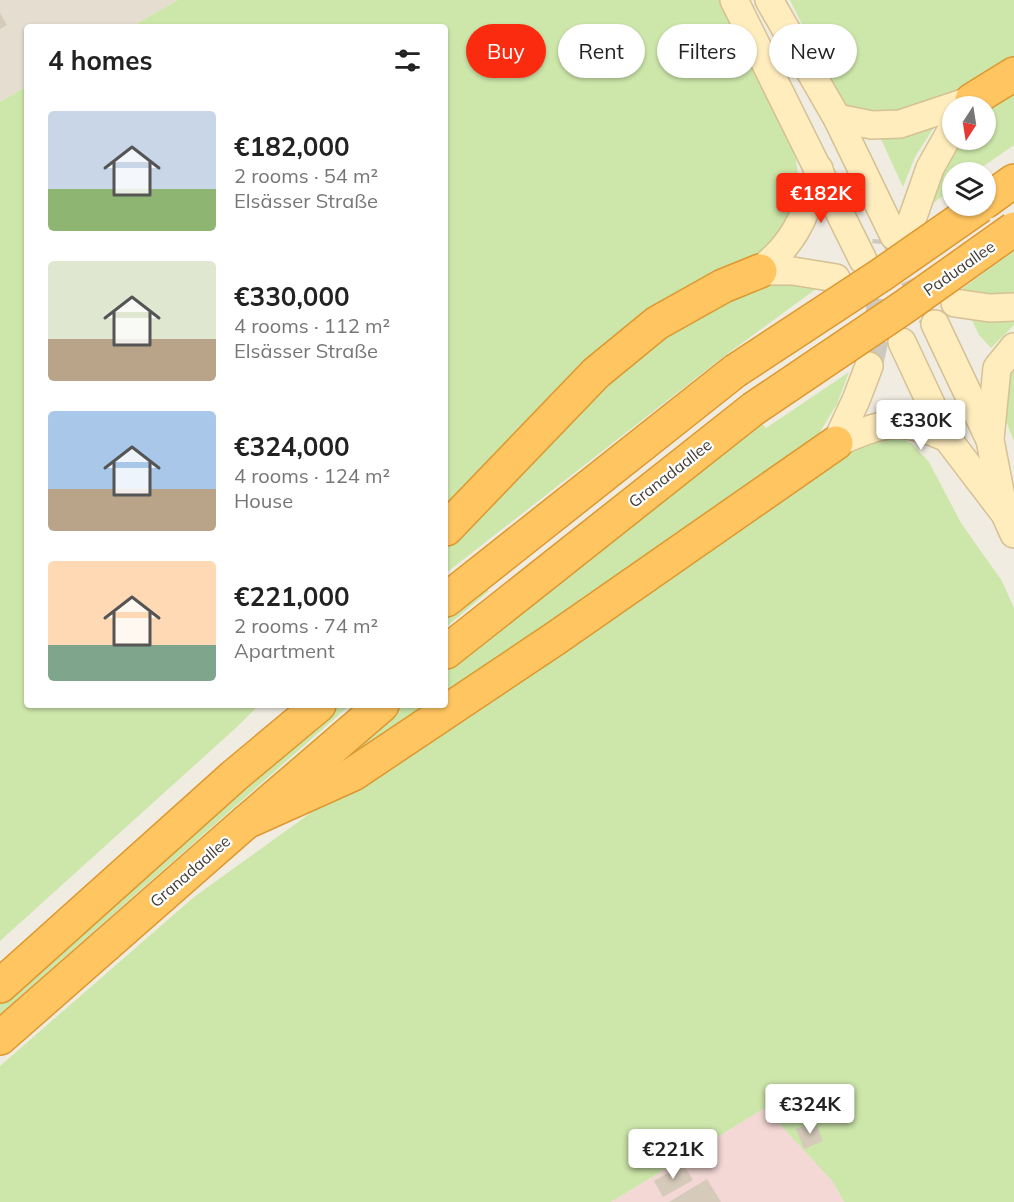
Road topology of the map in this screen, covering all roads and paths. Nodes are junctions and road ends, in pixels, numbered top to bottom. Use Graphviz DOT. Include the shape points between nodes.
graph roads {
  1 [pos="734,0"];
  2 [pos="769,0"];
  3 [pos="1014,74"];
  4 [pos="980,96"];
  5 [pos="942,111"];
  6 [pos="837,118"];
  7 [pos="942,147"];
  8 [pos="819,169"];
  9 [pos="1014,181"];
  10 [pos="996,194"];
  11 [pos="963,216"];
  12 [pos="1014,229"];
  13 [pos="872,268"];
  14 [pos="760,271"];
  15 [pos="836,278"];
  16 [pos="955,303"];
  17 [pos="904,307"];
  18 [pos="1014,307"];
  19 [pos="935,324"];
  20 [pos="903,342"];
  21 [pos="1014,347"];
  22 [pos="869,366"];
  23 [pos="947,438"];
  24 [pos="990,440"];
  25 [pos="836,443"];
  26 [pos="1009,524"];
  27 [pos="448,527"];
  28 [pos="448,598"];
  29 [pos="448,650"];
  30 [pos="282,708"];
  31 [pos="315,708"];
  32 [pos="379,708"];
  33 [pos="234,776"];
  34 [pos="246,822"];
  35 [pos="0,986"];
  36 [pos="0,1038"];
  1 -- 8 [label="main road"];
  2 -- 6 [label="main road"];
  3 -- 4 [label="highway"];
  5 -- 6 [label="main road" via="900,124"];
  6 -- 7 [label="main road" via="894,230"];
  8 -- 13 [label="main road"];
  8 -- 14 [label="main road" via="802,219 784,247"];
  9 -- 10 [label="highway"];
  11 -- 13 [label="highway, bridge"];
  12 -- 17 [label="highway, Paduaallee, bridge"];
  13 -- 28 [label="highway, bridge" via="735,370"];
  14 -- 15 [label="main road" via="793,271"];
  14 -- 27 [label="highway" via="723,286 657,323 596,373"];
  16 -- 18 [label="main road"];
  17 -- 29 [label="highway, Granadaallee, bridge" via="753,409"];
  19 -- 24 [label="main road"];
  20 -- 23 [label="main road"];
  21 -- 24 [label="main road" via="997,368"];
  22 -- 25 [label="main road"];
  23 -- 25 [label="main road" via="907,424 874,427"];
  23 -- 26 [label="main road"];
  24 -- 26 [label="main road"];
  25 -- 34 [label="highway" via="353,774"];
  30 -- 33 [label="highway"];
  31 -- 33 [label="highway"];
  32 -- 34 [label="highway, Granadaallee"];
  33 -- 35 [label="highway"];
  34 -- 36 [label="highway, Granadaallee"];
}
